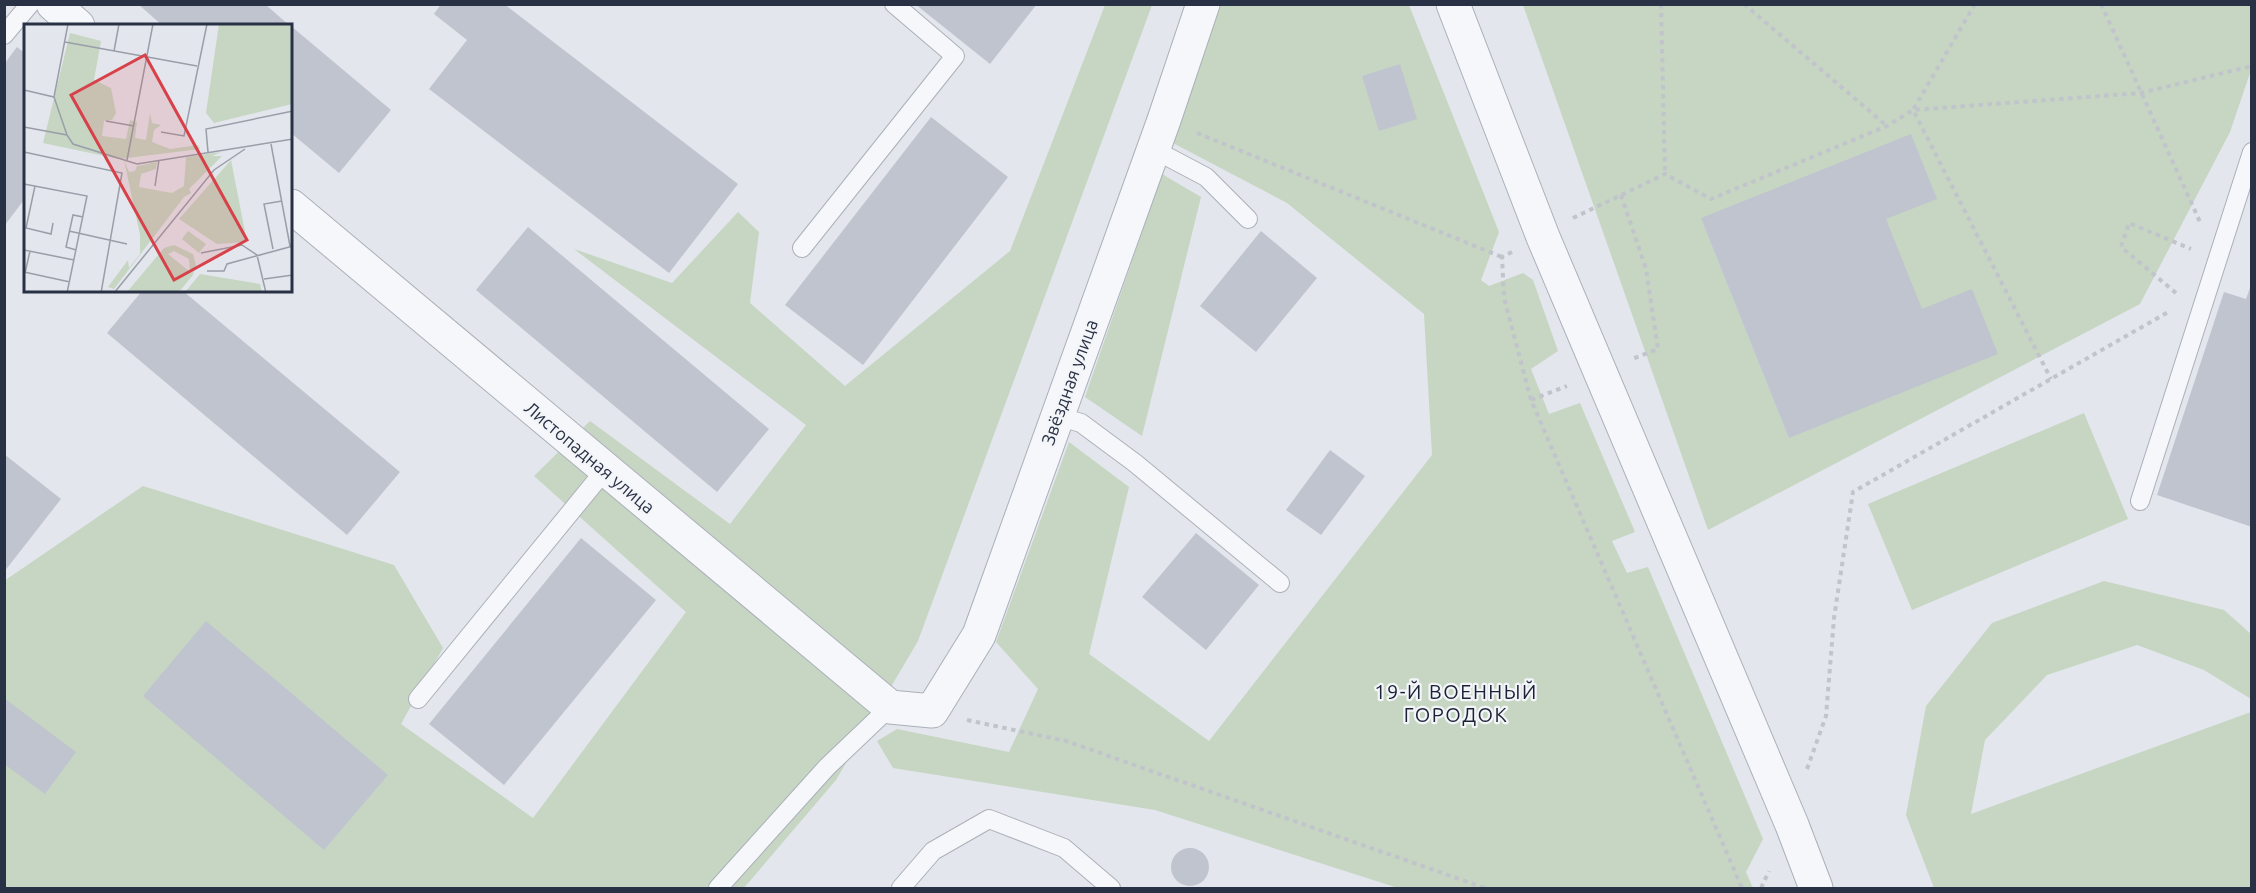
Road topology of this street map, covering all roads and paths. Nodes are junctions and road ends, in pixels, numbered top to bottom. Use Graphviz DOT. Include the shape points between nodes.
graph roads {
  1 [pos="30,4"];
  2 [pos="53,4"];
  3 [pos="894,4"];
  4 [pos="1203,4"];
  5 [pos="1454,4"];
  6 [pos="1661,4"];
  7 [pos="1744,4"];
  8 [pos="1975,4"];
  9 [pos="2101,4"];
  10 [pos="76,24"];
  11 [pos="4,35"];
  12 [pos="2252,66"];
  13 [pos="2141,93"];
  14 [pos="1913,110"];
  15 [pos="1887,126"];
  16 [pos="1159,135"];
  17 [pos="2252,152"];
  18 [pos="1665,174"];
  19 [pos="1621,195"];
  20 [pos="292,207"];
  21 [pos="1248,219"];
  22 [pos="1543,237"];
  23 [pos="802,248"];
  24 [pos="1502,257"];
  25 [pos="2217,260"];
  26 [pos="2207,290"];
  27 [pos="2187,302"];
  28 [pos="1600,372"];
  29 [pos="2051,379"];
  30 [pos="1531,400"];
  31 [pos="1057,416"];
  32 [pos="604,470"];
  33 [pos="2140,501"];
  34 [pos="1280,583"];
  35 [pos="418,699"];
  36 [pos="890,707"];
  37 [pos="932,711"];
  38 [pos="1792,825"];
  39 [pos="718,888"];
  40 [pos="901,888"];
  41 [pos="1111,888"];
  42 [pos="1485,888"];
  43 [pos="1742,888"];
  44 [pos="1761,888"];
  45 [pos="1816,888"];
  1 -- 11 [label="lane"];
  2 -- 10 [label="street"];
  3 -- 23 [label="lane" via="955,56"];
  4 -- 16 [label="street, Звёздная улица"];
  5 -- 22 [label="street"];
  6 -- 18 [label="path"];
  7 -- 15 [label="path"];
  8 -- 14 [label="path"];
  9 -- 13 [label="path"];
  12 -- 13 [label="path"];
  13 -- 14 [label="path"];
  13 -- 25 [label="path"];
  14 -- 15 [label="path"];
  14 -- 29 [label="path"];
  15 -- 18 [label="path" via="1711,199"];
  16 -- 21 [label="lane"];
  16 -- 24 [label="path"];
  16 -- 31 [label="street, Звёздная улица"];
  17 -- 25 [label="lane"];
  18 -- 19 [label="path"];
  19 -- 22 [label="path"];
  19 -- 28 [label="path" via="1646,270 1658,349"];
  20 -- 32 [label="street, Листопадная улица"];
  22 -- 24 [label="path"];
  22 -- 28 [label="street"];
  24 -- 30 [label="path" via="1504,298"];
  25 -- 26 [label="lane"];
  25 -- 27 [label="path" via="2129,223 2121,247"];
  26 -- 27 [label="path"];
  26 -- 33 [label="lane"];
  27 -- 29 [label="path"];
  28 -- 30 [label="path"];
  28 -- 38 [label="street"];
  29 -- 38 [label="path" via="1853,492 1834,618 1826,716"];
  30 -- 43 [label="path"];
  31 -- 34 [label="lane" via="1081,423 1135,463"];
  31 -- 37 [label="street, Звёздная улица" via="979,635"];
  32 -- 35 [label="lane"];
  32 -- 36 [label="street, Листопадная улица"];
  36 -- 37 [label="street"];
  36 -- 39 [label="lane" via="827,767"];
  37 -- 42 [label="path" via="1066,741"];
  38 -- 44 [label="path"];
  38 -- 45 [label="street"];
  40 -- 41 [label="lane" via="933,850 989,819 1064,848"];
}
